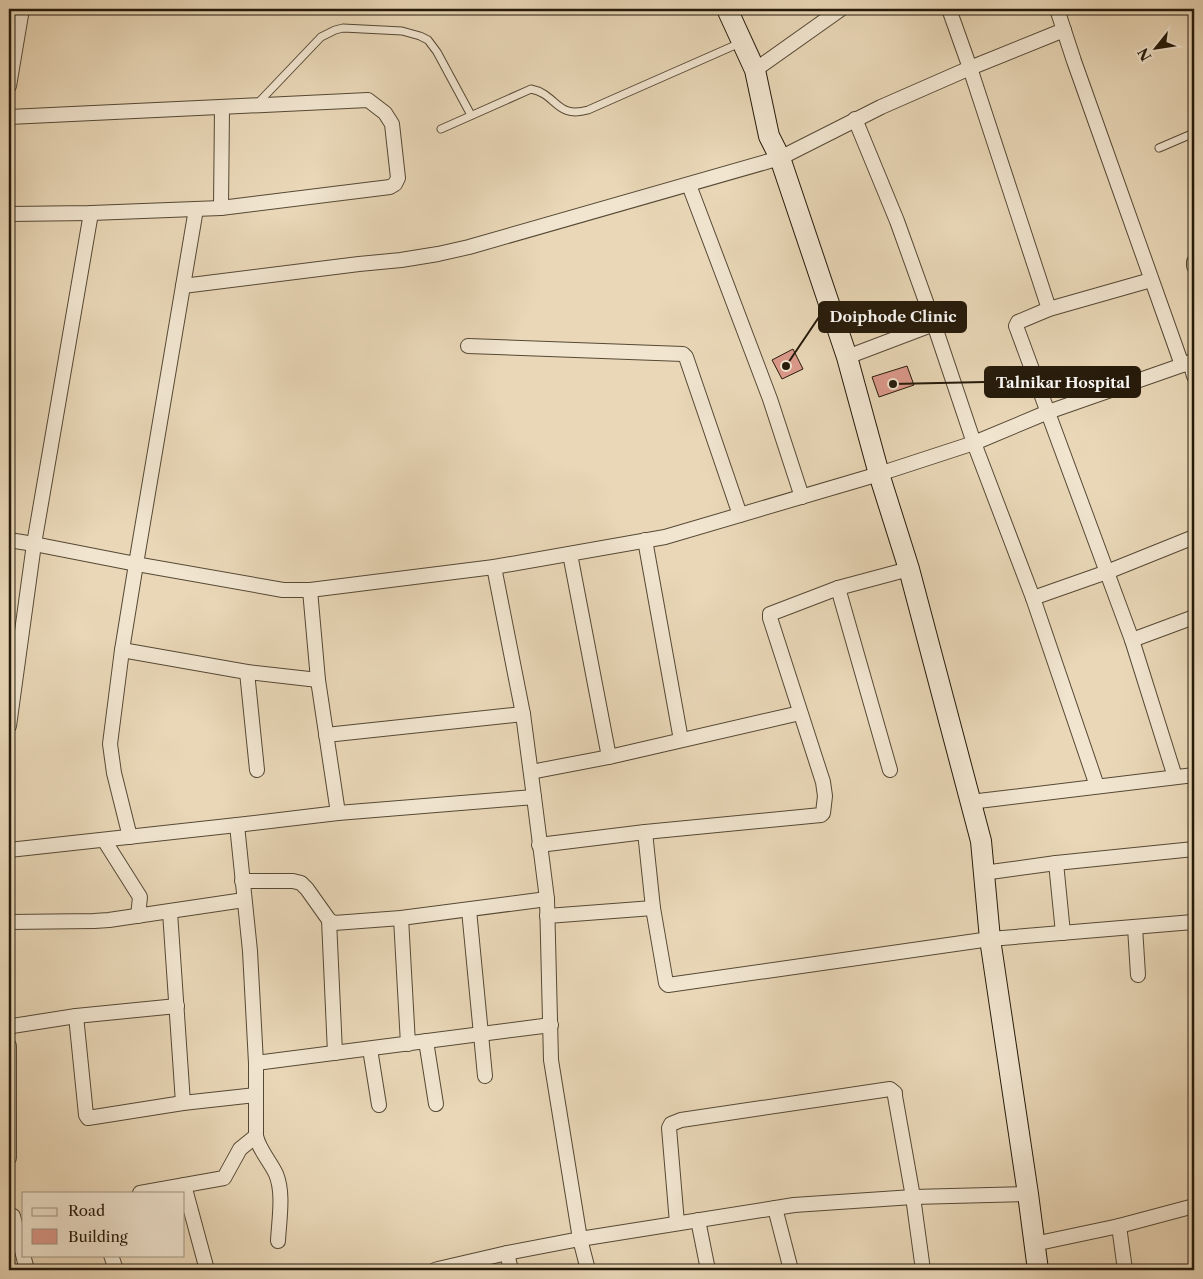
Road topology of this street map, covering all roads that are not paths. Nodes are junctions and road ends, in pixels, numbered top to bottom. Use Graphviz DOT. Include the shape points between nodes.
graph roads {
  1 [pos="22,9"];
  2 [pos="727,9"];
  3 [pos="842,9"];
  4 [pos="949,9"];
  5 [pos="1057,9"];
  6 [pos="1064,30"];
  7 [pos="743,42"];
  8 [pos="970,68"];
  9 [pos="756,70"];
  10 [pos="9,86"];
  11 [pos="256,105"];
  12 [pos="222,106"];
  13 [pos="471,115"];
  14 [pos="9,117"];
  15 [pos="855,119"];
  16 [pos="441,129"];
  17 [pos="1194,133"];
  18 [pos="1159,148"];
  19 [pos="780,158"];
  20 [pos="689,185"];
  21 [pos="221,208"];
  22 [pos="196,209"];
  23 [pos="91,213"];
  24 [pos="9,214"];
  25 [pos="1194,262"];
  26 [pos="1194,266"];
  27 [pos="1151,280"];
  28 [pos="183,286"];
  29 [pos="1049,309"];
  30 [pos="934,324"];
  31 [pos="468,346"];
  32 [pos="847,357"];
  33 [pos="1189,363"];
  34 [pos="1194,376"];
  35 [pos="1048,412"];
  36 [pos="974,443"];
  37 [pos="878,474"];
  38 [pos="802,497"];
  39 [pos="740,515"];
  40 [pos="1194,537"];
  41 [pos="9,540"];
  42 [pos="645,540"];
  43 [pos="34,544"];
  44 [pos="570,554"];
  45 [pos="136,564"];
  46 [pos="494,567"];
  47 [pos="910,569"];
  48 [pos="1106,572"];
  49 [pos="838,588"];
  50 [pos="310,590"];
  51 [pos="1033,598"];
  52 [pos="1194,617"];
  53 [pos="1132,640"];
  54 [pos="122,650"];
  55 [pos="247,672"];
  56 [pos="318,680"];
  57 [pos="800,713"];
  58 [pos="523,714"];
  59 [pos="9,726"];
  60 [pos="326,735"];
  61 [pos="681,740"];
  62 [pos="609,757"];
  63 [pos="257,770"];
  64 [pos="890,770"];
  65 [pos="531,772"];
  66 [pos="1194,775"];
  67 [pos="1176,777"];
  68 [pos="1097,786"];
  69 [pos="534,797"];
  70 [pos="970,802"];
  71 [pos="338,813"];
  72 [pos="237,825"];
  73 [pos="645,832"];
  74 [pos="130,837"];
  75 [pos="104,840"];
  76 [pos="539,845"];
  77 [pos="1194,849"];
  78 [pos="9,850"];
  79 [pos="1056,863"];
  80 [pos="983,873"];
  81 [pos="242,881"];
  82 [pos="547,899"];
  83 [pos="244,900"];
  84 [pos="653,908"];
  85 [pos="469,910"];
  86 [pos="170,912"];
  87 [pos="138,916"];
  88 [pos="547,916"];
  89 [pos="401,918"];
  90 [pos="329,920"];
  91 [pos="9,922"];
  92 [pos="1193,922"];
  93 [pos="1135,927"];
  94 [pos="1063,933"];
  95 [pos="990,939"];
  96 [pos="1138,975"];
  97 [pos="177,1006"];
  98 [pos="76,1016"];
  99 [pos="551,1025"];
  100 [pos="9,1029"];
  101 [pos="482,1034"];
  102 [pos="426,1042"];
  103 [pos="408,1044"];
  104 [pos="9,1046"];
  105 [pos="370,1048"];
  106 [pos="335,1053"];
  107 [pos="256,1063"];
  108 [pos="485,1076"];
  109 [pos="256,1095"];
  110 [pos="183,1103"];
  111 [pos="436,1104"];
  112 [pos="379,1105"];
  113 [pos="256,1136"];
  114 [pos="9,1158"];
  115 [pos="184,1185"];
  116 [pos="146,1192"];
  117 [pos="1028,1194"];
  118 [pos="913,1197"];
  119 [pos="1194,1206"];
  120 [pos="775,1208"];
  121 [pos="15,1216"];
  122 [pos="698,1220"];
  123 [pos="678,1223"];
  124 [pos="1119,1226"];
  125 [pos="580,1238"];
  126 [pos="278,1241"];
  127 [pos="1034,1244"];
  128 [pos="22,1245"];
  129 [pos="507,1253"];
  130 [pos="25,1256"];
  131 [pos="111,1256"];
  132 [pos="28,1270"];
  133 [pos="116,1270"];
  134 [pos="207,1270"];
  135 [pos="435,1270"];
  136 [pos="511,1270"];
  137 [pos="588,1270"];
  138 [pos="708,1270"];
  139 [pos="791,1270"];
  140 [pos="923,1270"];
  141 [pos="1038,1270"];
  142 [pos="1124,1270"];
  1 -- 10 [label="street"];
  2 -- 7 [label="street"];
  3 -- 9 [label="street"];
  4 -- 8 [label="street"];
  5 -- 6 [label="street"];
  6 -- 8 [label="street"];
  6 -- 27 [label="street"];
  7 -- 9 [label="street"];
  7 -- 13 [label="lane" via="579,113 561,109 544,94 531,89"];
  8 -- 15 [label="street"];
  8 -- 29 [label="street"];
  9 -- 19 [label="street" via="768,136"];
  11 -- 12 [label="street"];
  11 -- 13 [label="lane" via="321,37 343,28 402,31 428,40 438,52"];
  11 -- 21 [label="street" via="368,100 385,113 392,124 397,182 390,187"];
  12 -- 14 [label="street"];
  12 -- 21 [label="street"];
  13 -- 16 [label="lane"];
  15 -- 19 [label="street"];
  15 -- 30 [label="street" via="894,213"];
  17 -- 18 [label="lane"];
  19 -- 20 [label="street"];
  19 -- 32 [label="street"];
  20 -- 28 [label="street" via="438,254"];
  20 -- 38 [label="street" via="770,400"];
  21 -- 22 [label="street"];
  22 -- 23 [label="street"];
  22 -- 28 [label="street"];
  23 -- 24 [label="street"];
  23 -- 43 [label="street"];
  25 -- 26 [label="street"];
  27 -- 29 [label="street"];
  27 -- 33 [label="street"];
  28 -- 45 [label="street"];
  29 -- 35 [label="street" via="1018,322 1016,326"];
  30 -- 32 [label="street"];
  30 -- 36 [label="street"];
  31 -- 39 [label="street" via="684,355"];
  32 -- 37 [label="street"];
  33 -- 34 [label="street"];
  33 -- 35 [label="street"];
  35 -- 36 [label="street"];
  35 -- 48 [label="street"];
  36 -- 37 [label="street"];
  36 -- 51 [label="street"];
  37 -- 38 [label="street"];
  37 -- 47 [label="street"];
  38 -- 39 [label="street"];
  39 -- 42 [label="street"];
  40 -- 48 [label="street"];
  41 -- 43 [label="street"];
  42 -- 44 [label="street"];
  42 -- 61 [label="street"];
  43 -- 45 [label="street"];
  43 -- 59 [label="street"];
  44 -- 46 [label="street"];
  44 -- 62 [label="street"];
  45 -- 50 [label="street" via="284,590"];
  45 -- 54 [label="street"];
  46 -- 50 [label="street"];
  46 -- 58 [label="street"];
  47 -- 49 [label="street"];
  47 -- 70 [label="street"];
  48 -- 51 [label="street"];
  48 -- 53 [label="street"];
  49 -- 57 [label="street" via="769,615"];
  49 -- 64 [label="street"];
  50 -- 56 [label="street"];
  51 -- 68 [label="street"];
  52 -- 53 [label="street"];
  53 -- 67 [label="street"];
  54 -- 55 [label="street"];
  54 -- 74 [label="street" via="110,752"];
  55 -- 56 [label="street"];
  55 -- 63 [label="street"];
  56 -- 60 [label="street"];
  57 -- 61 [label="street"];
  57 -- 73 [label="street" via="823,782 822,814"];
  58 -- 60 [label="street"];
  58 -- 65 [label="street"];
  60 -- 71 [label="street"];
  61 -- 62 [label="street"];
  62 -- 65 [label="street"];
  65 -- 69 [label="street"];
  66 -- 67 [label="street"];
  67 -- 68 [label="street"];
  68 -- 70 [label="street"];
  69 -- 71 [label="street"];
  69 -- 76 [label="street"];
  70 -- 80 [label="street" via="981,841"];
  71 -- 72 [label="street"];
  72 -- 74 [label="street"];
  72 -- 81 [label="street"];
  73 -- 76 [label="street"];
  73 -- 84 [label="street"];
  74 -- 75 [label="street"];
  75 -- 78 [label="street"];
  75 -- 87 [label="street" via="140,897"];
  76 -- 82 [label="street"];
  77 -- 79 [label="street"];
  79 -- 80 [label="street"];
  79 -- 94 [label="street"];
  80 -- 95 [label="street"];
  81 -- 83 [label="street"];
  81 -- 90 [label="street" via="301,883"];
  82 -- 85 [label="street"];
  82 -- 88 [label="street"];
  83 -- 86 [label="street"];
  83 -- 107 [label="street"];
  84 -- 88 [label="street"];
  84 -- 95 [label="street" via="668,985"];
  85 -- 89 [label="street"];
  85 -- 101 [label="street"];
  86 -- 87 [label="street"];
  86 -- 97 [label="street"];
  87 -- 91 [label="street" via="94,921"];
  88 -- 99 [label="street"];
  89 -- 90 [label="street" via="336,923"];
  89 -- 103 [label="street"];
  90 -- 106 [label="street"];
  92 -- 93 [label="street"];
  93 -- 94 [label="street"];
  93 -- 96 [label="street"];
  94 -- 95 [label="street"];
  95 -- 117 [label="street"];
  97 -- 98 [label="street"];
  97 -- 110 [label="street"];
  98 -- 100 [label="street"];
  98 -- 110 [label="street" via="87,1117"];
  99 -- 101 [label="street"];
  99 -- 125 [label="street" via="551,1060"];
  101 -- 102 [label="street"];
  101 -- 108 [label="street"];
  102 -- 103 [label="street"];
  102 -- 111 [label="street"];
  103 -- 105 [label="street"];
  104 -- 114 [label="street"];
  105 -- 106 [label="street"];
  105 -- 112 [label="street"];
  106 -- 107 [label="street"];
  107 -- 109 [label="street"];
  109 -- 110 [label="street"];
  109 -- 113 [label="street"];
  113 -- 115 [label="street" via="240,1149 224,1178"];
  113 -- 126 [label="street" via="280,1187"];
  115 -- 116 [label="street"];
  115 -- 134 [label="street"];
  117 -- 118 [label="street"];
  117 -- 127 [label="street"];
  118 -- 120 [label="street"];
  118 -- 123 [label="street" via="896,1096 887,1089 673,1123 669,1128"];
  118 -- 140 [label="street"];
  119 -- 124 [label="street"];
  120 -- 122 [label="street"];
  120 -- 139 [label="street"];
  121 -- 128 [label="street"];
  122 -- 123 [label="street"];
  122 -- 138 [label="street"];
  123 -- 125 [label="street"];
  124 -- 127 [label="street"];
  124 -- 142 [label="street"];
  125 -- 129 [label="street"];
  125 -- 137 [label="street"];
  127 -- 141 [label="street"];
  129 -- 135 [label="street"];
  129 -- 136 [label="street"];
  130 -- 132 [label="street"];
  131 -- 133 [label="street"];
}
